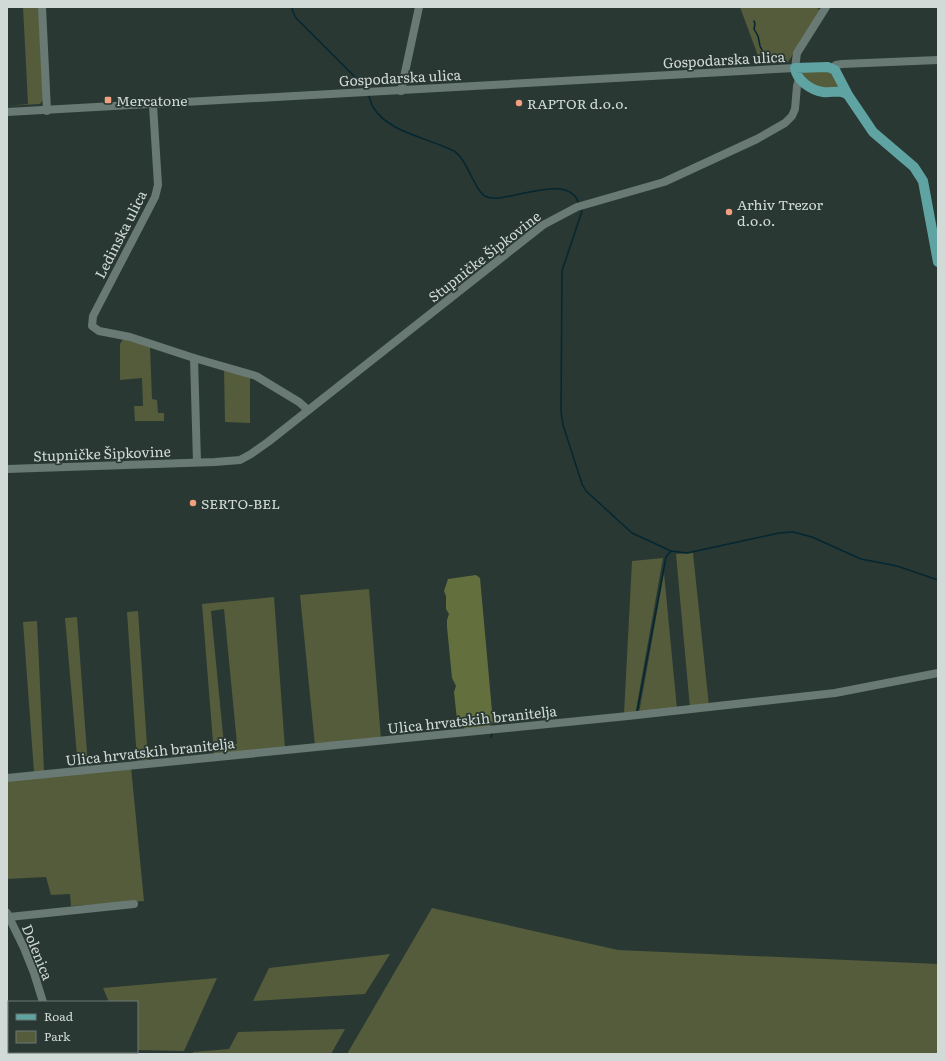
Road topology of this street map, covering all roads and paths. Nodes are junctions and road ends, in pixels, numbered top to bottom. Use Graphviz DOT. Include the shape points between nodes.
graph roads {
  1 [pos="42,7"];
  2 [pos="419,7"];
  3 [pos="826,7"];
  4 [pos="938,60"];
  5 [pos="795,68"];
  6 [pos="832,68"];
  7 [pos="800,79"];
  8 [pos="401,91"];
  9 [pos="848,96"];
  10 [pos="153,105"];
  11 [pos="48,111"];
  12 [pos="7,112"];
  13 [pos="938,262"];
  14 [pos="194,358"];
  15 [pos="308,410"];
  16 [pos="197,462"];
  17 [pos="7,469"];
  18 [pos="938,673"];
  19 [pos="7,778"];
  20 [pos="134,904"];
  21 [pos="8,914"];
  22 [pos="43,1001"];
  1 -- 11 [label="street"];
  2 -- 8 [label="street"];
  3 -- 5 [label="street" via="797,53"];
  4 -- 6 [label="street" via="842,64"];
  5 -- 6 [label="main road"];
  5 -- 7 [label="main road"];
  5 -- 8 [label="street, Gospodarska ulica"];
  6 -- 9 [label="main road"];
  7 -- 9 [label="main road" via="816,90 841,91"];
  7 -- 15 [label="street, Stupničke Šipkovine" via="796,86 795,109 785,123 757,139 664,182 580,207 543,225"];
  8 -- 10 [label="street, Gospodarska ulica"];
  9 -- 13 [label="main road" via="873,132 920,174 926,190"];
  10 -- 11 [label="street, Gospodarska ulica"];
  10 -- 14 [label="street, Ledinska ulica" via="158,184 155,197 92,316 92,324 99,332 130,337"];
  11 -- 12 [label="street, Gospodarska ulica"];
  14 -- 15 [label="street" via="256,376"];
  14 -- 16 [label="street"];
  15 -- 16 [label="street, Stupničke Šipkovine" via="244,458 234,461"];
  16 -- 17 [label="street, Stupničke Šipkovine"];
  18 -- 19 [label="street, Ulica hrvatskih branitelja" via="827,694"];
  20 -- 21 [label="street"];
  21 -- 22 [label="street, Dolenica" via="34,973"];
}
